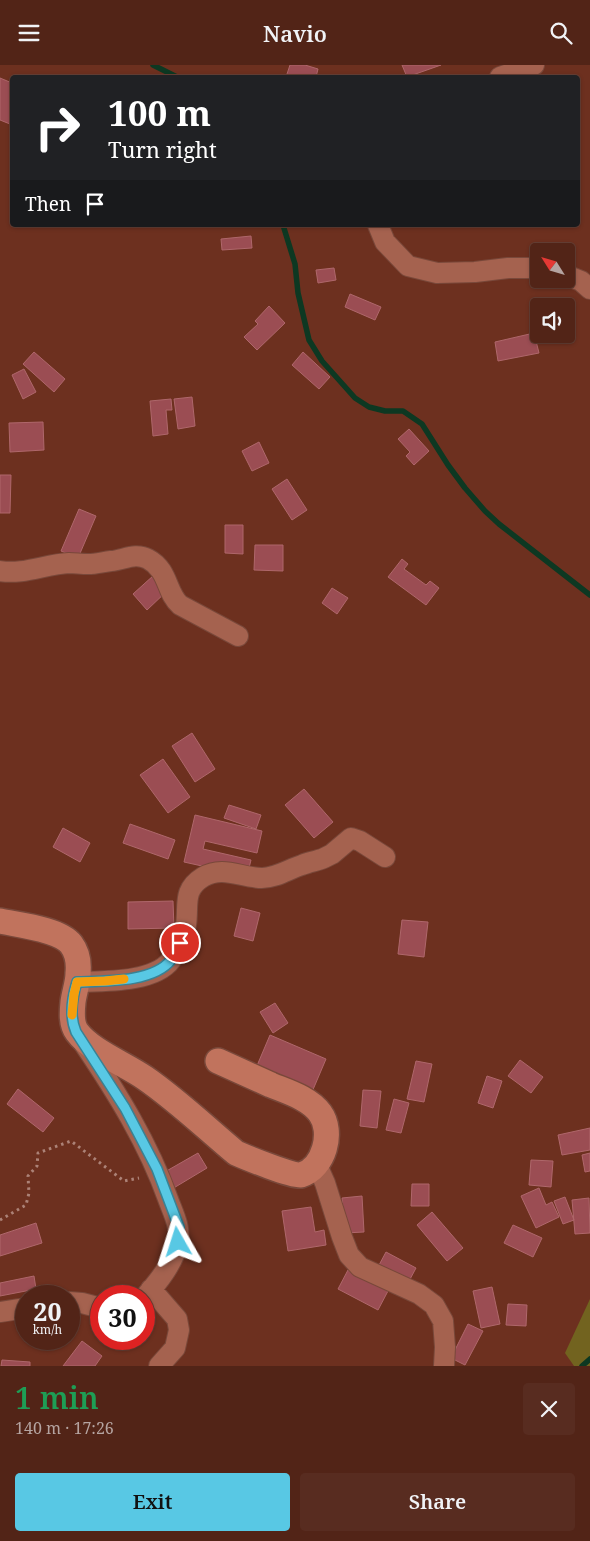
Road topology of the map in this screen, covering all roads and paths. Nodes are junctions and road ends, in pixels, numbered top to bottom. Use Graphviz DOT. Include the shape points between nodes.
graph roads {
  1 [pos="534,65"];
  2 [pos="506,75"];
  3 [pos="379,227"];
  4 [pos="530,268"];
  5 [pos="575,279"];
  6 [pos="590,289"];
  7 [pos="0,571"];
  8 [pos="238,636"];
  9 [pos="385,857"];
  10 [pos="0,921"];
  11 [pos="77,982"];
  12 [pos="76,1032"];
  13 [pos="218,1061"];
  14 [pos="317,1165"];
  15 [pos="159,1173"];
  16 [pos="0,1220"];
  17 [pos="153,1285"];
  18 [pos="155,1301"];
  19 [pos="15,1310"];
  20 [pos="0,1312"];
  21 [pos="159,1366"];
  22 [pos="444,1366"];
  1 -- 2 [label="street"];
  3 -- 4 [label="street" via="385,242 408,266 415,268 437,273"];
  5 -- 6 [label="street"];
  7 -- 8 [label="street" via="116,561 135,556 147,559 167,579 174,600"];
  9 -- 11 [label="street" via="352,838 324,858 264,878 245,877 227,871 214,872 202,878 187,896 186,926 170,961 157,971 139,977"];
  10 -- 11 [label="main road" via="66,939 78,961"];
  11 -- 12 [label="main road" via="72,1011"];
  12 -- 14 [label="main road" via="104,1055 147,1079 236,1153 292,1175 300,1175"];
  12 -- 15 [label="street" via="125,1108"];
  13 -- 14 [label="main road" via="302,1099 320,1113 327,1134 324,1152"];
  14 -- 22 [label="street" via="349,1255 360,1267 419,1294 434,1305 443,1321"];
  15 -- 16 [label="path" via="124,1181 70,1141 38,1153 37,1166 28,1176 26,1205"];
  15 -- 17 [label="street" via="179,1227 172,1259"];
  18 -- 21 [label="street" via="177,1319 179,1330 175,1348"];
  19 -- 20 [label="street"];
}
